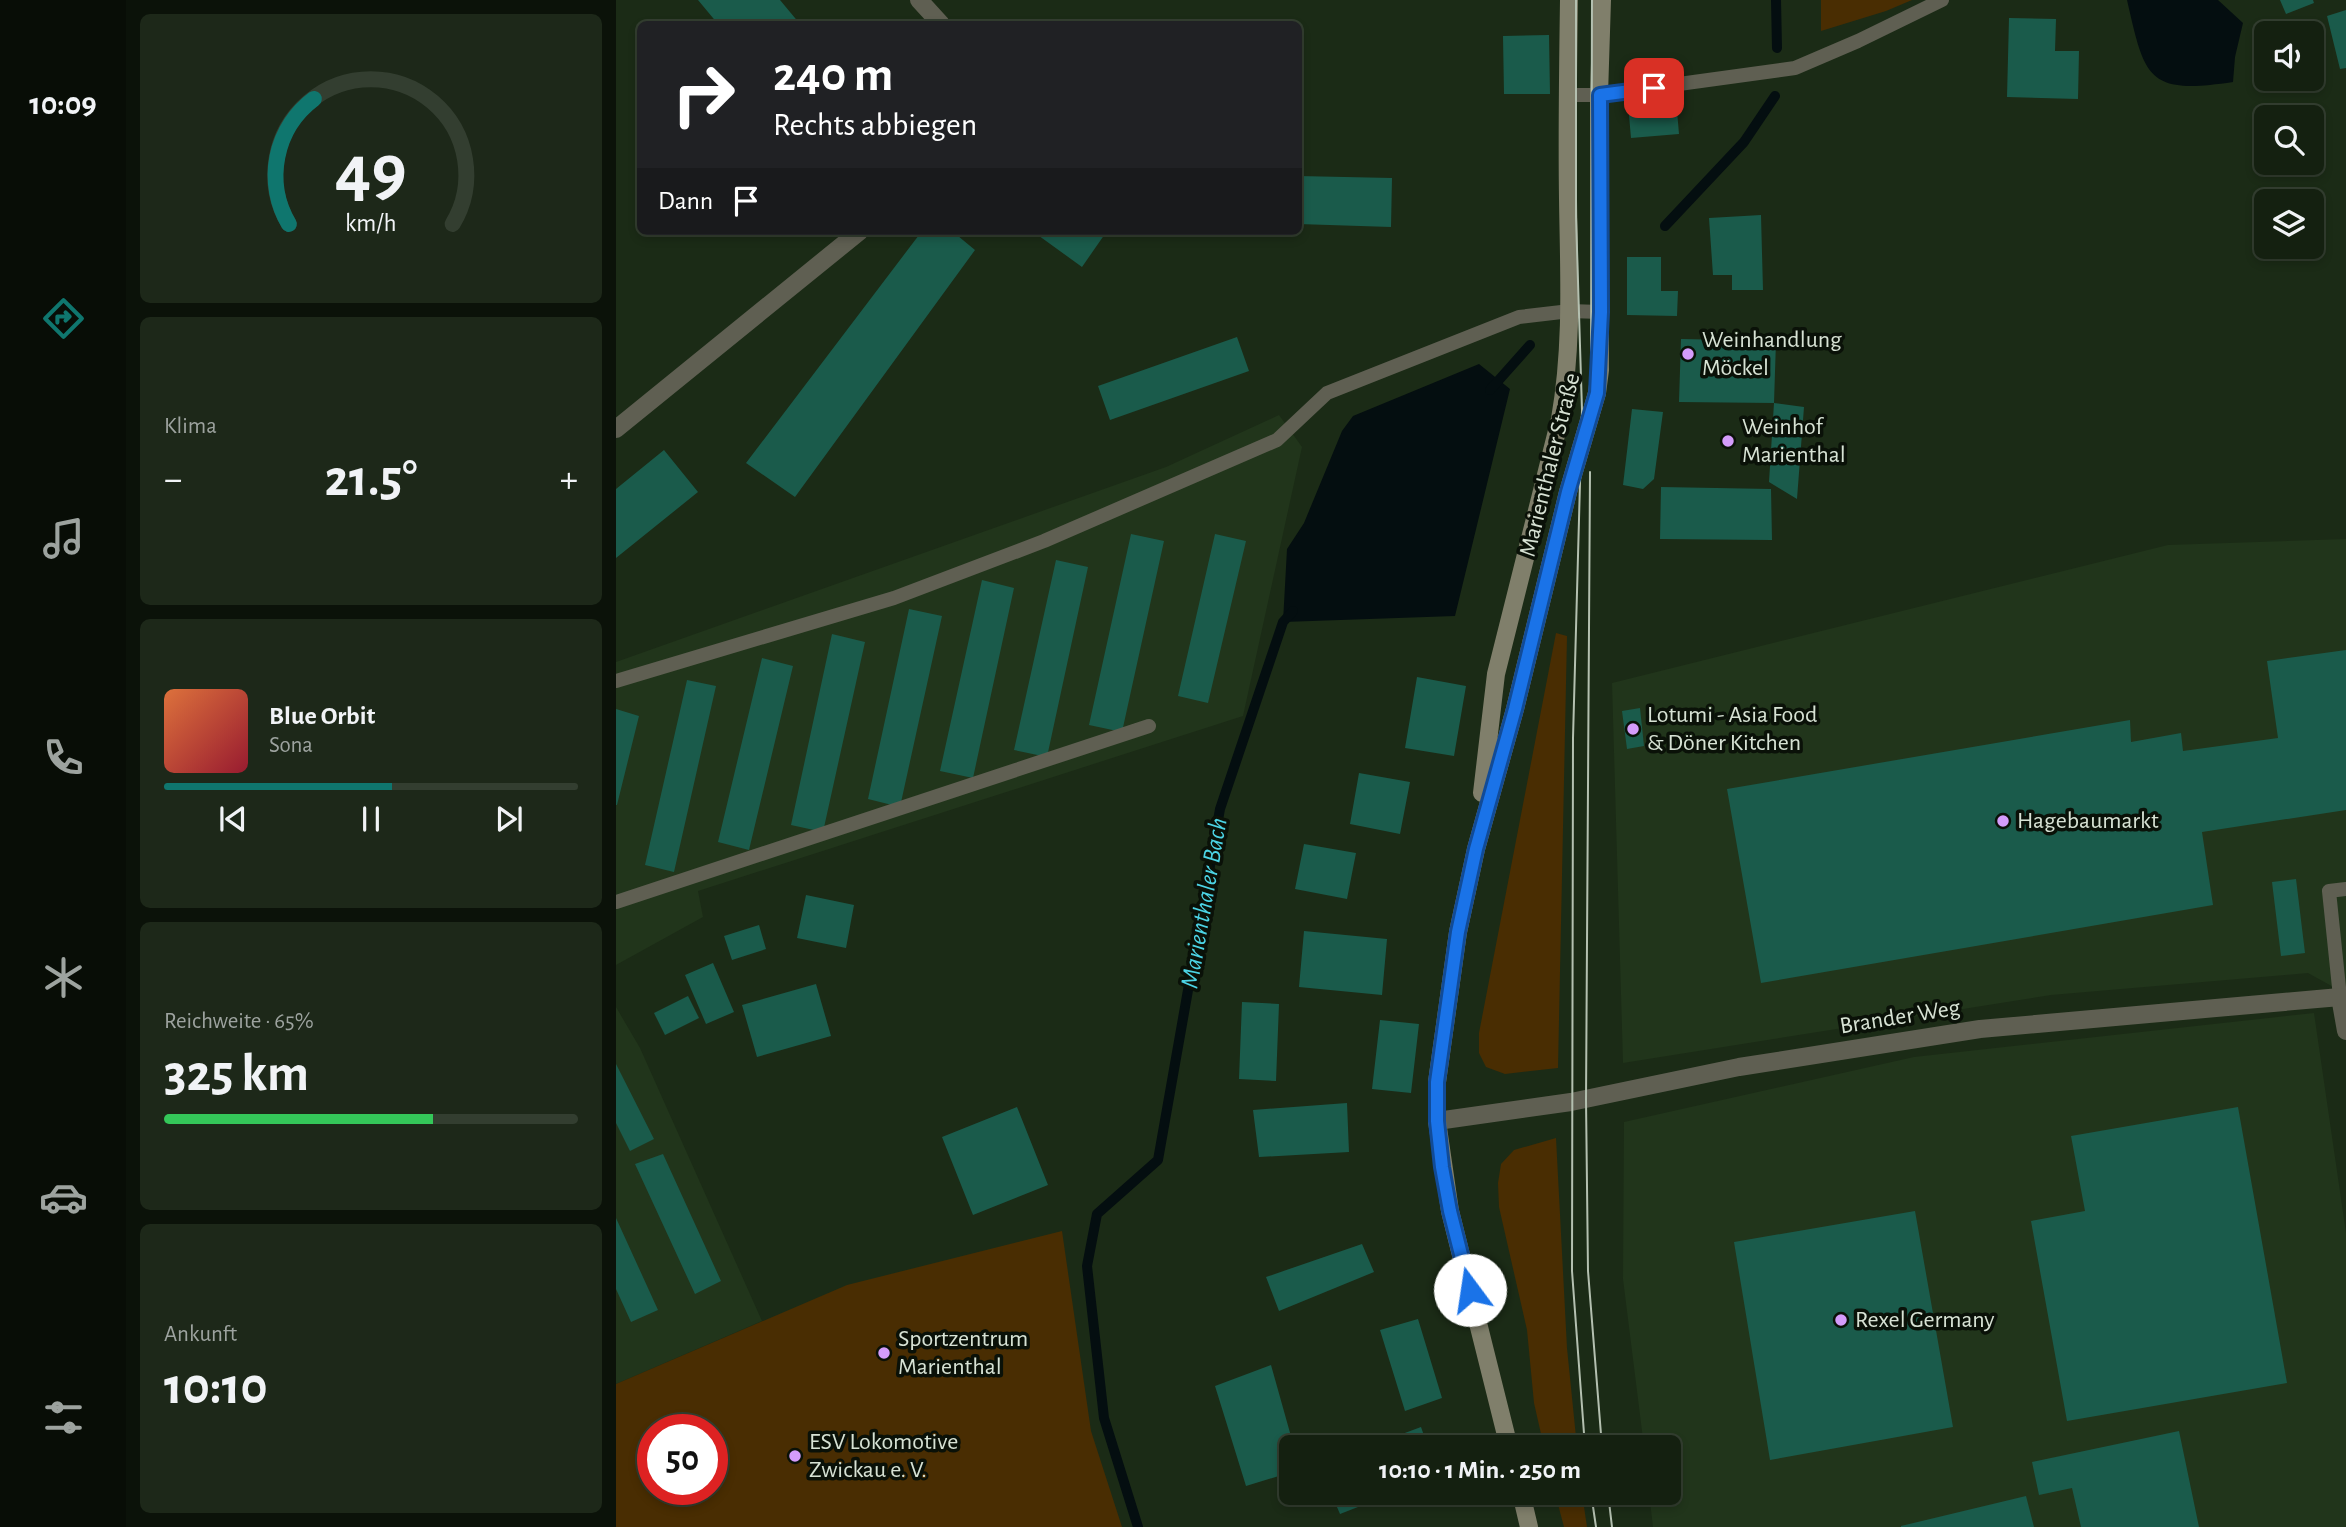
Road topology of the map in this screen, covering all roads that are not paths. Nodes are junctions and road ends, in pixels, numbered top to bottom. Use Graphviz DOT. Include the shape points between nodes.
graph roads {
  1 [pos="919,0"];
  2 [pos="1569,0"];
  3 [pos="1602,0"];
  4 [pos="1942,0"];
  5 [pos="938,21"];
  6 [pos="1567,95"];
  7 [pos="1600,95"];
  8 [pos="855,235"];
  9 [pos="1570,311"];
  10 [pos="1601,312"];
  11 [pos="616,429"];
  12 [pos="616,681"];
  13 [pos="1149,726"];
  14 [pos="1476,849"];
  15 [pos="2346,889"];
  16 [pos="616,902"];
  17 [pos="2340,996"];
  18 [pos="2346,1031"];
  19 [pos="1437,1121"];
  20 [pos="1506,1435"];
  21 [pos="1524,1505"];
  22 [pos="1529,1527"];
  1 -- 5 [label="street"];
  2 -- 6 [label="main road, Marienthaler Straße"];
  3 -- 7 [label="main road, Marienthaler Straße"];
  4 -- 7 [label="lane" via="1795,68"];
  6 -- 7 [label="lane"];
  6 -- 9 [label="main road, Marienthaler Straße"];
  7 -- 10 [label="main road, Marienthaler Straße"];
  8 -- 11 [label="street"];
  9 -- 10 [label="lane"];
  9 -- 12 [label="lane" via="1519,317 1327,393 1277,440 965,572 894,598"];
  9 -- 14 [label="main road, Marienthaler Straße" via="1560,419 1496,674"];
  10 -- 14 [label="main road, Marienthaler Straße" via="1597,393"];
  13 -- 16 [label="lane"];
  14 -- 19 [label="main road, Marienthaler Straße" via="1458,932 1437,1082"];
  15 -- 17 [label="lane" via="2329,891"];
  17 -- 18 [label="street"];
  17 -- 19 [label="street, Brander Weg" via="1980,1029 1739,1067 1572,1102"];
  19 -- 20 [label="main road, Marienthaler Straße" via="1450,1211"];
  21 -- 22 [label="main road"];
}
